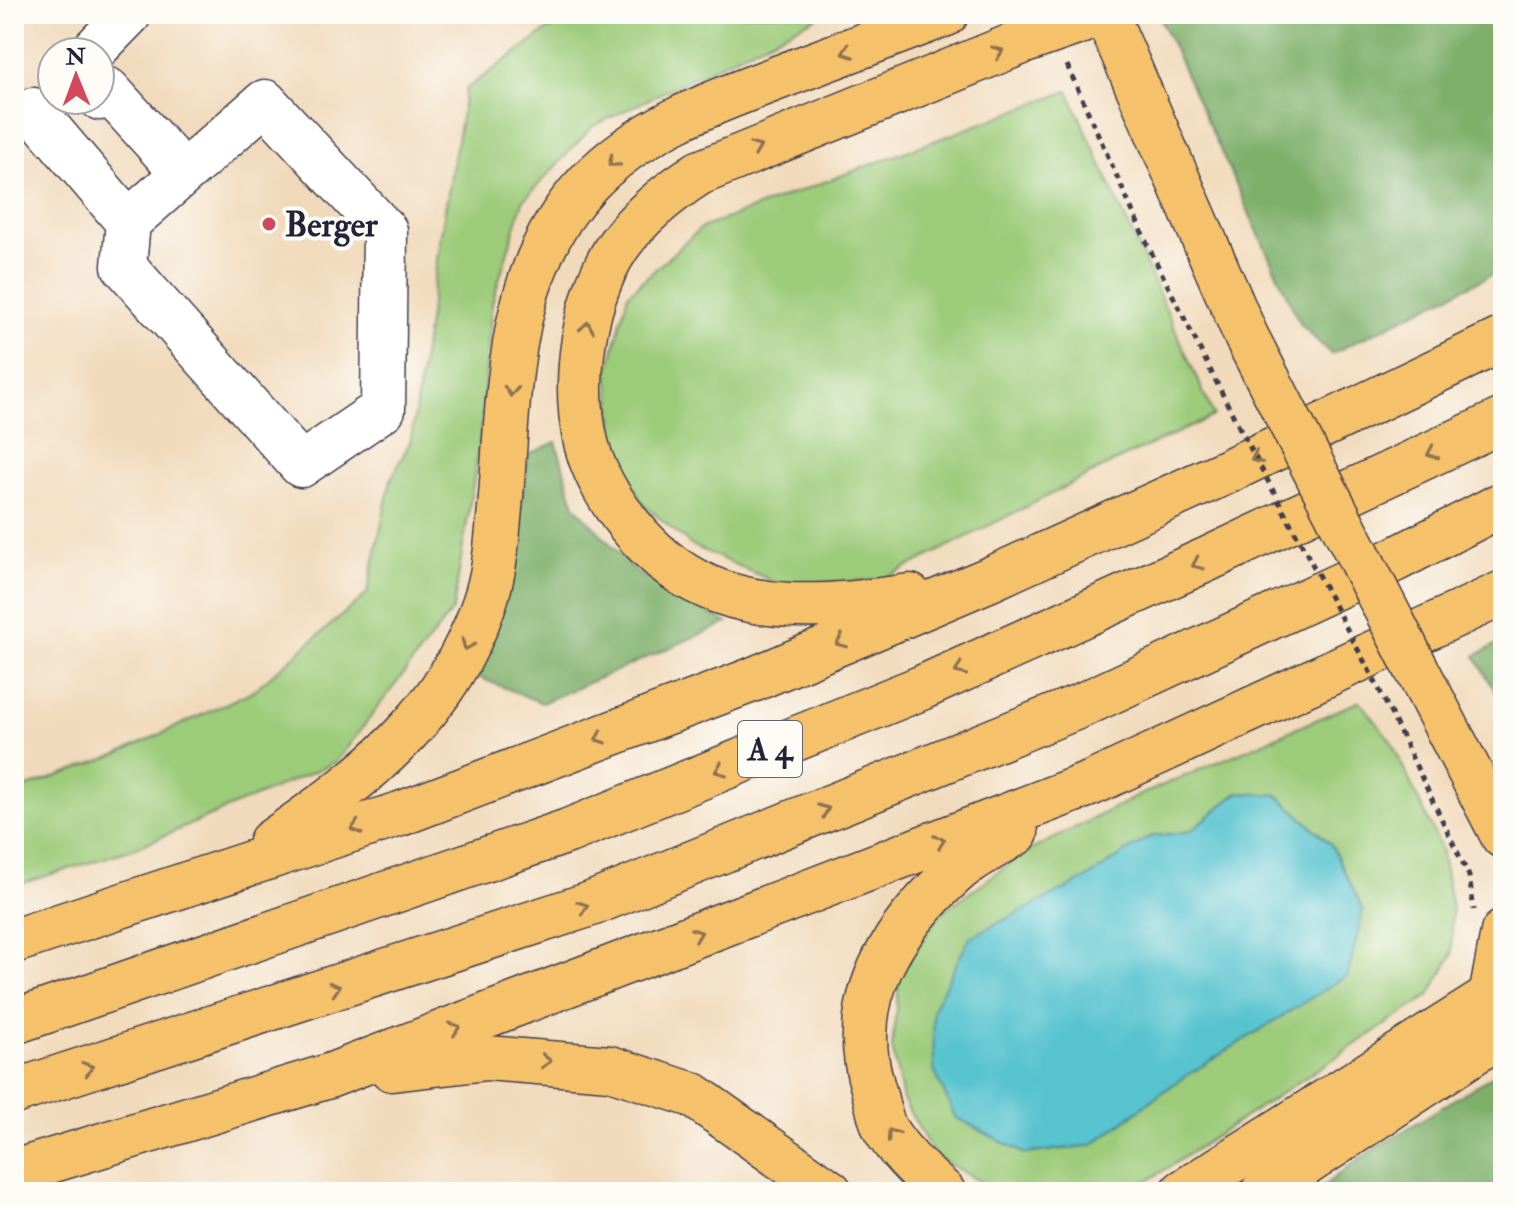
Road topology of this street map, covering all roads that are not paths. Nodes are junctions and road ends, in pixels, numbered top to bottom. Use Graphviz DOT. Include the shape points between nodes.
graph roads {
  1 [pos="129,14"];
  2 [pos="946,14"];
  3 [pos="1104,14"];
  4 [pos="108,36"];
  5 [pos="116,99"];
  6 [pos="33,113"];
  7 [pos="183,173"];
  8 [pos="128,222"];
  9 [pos="1503,339"];
  10 [pos="1503,420"];
  11 [pos="1503,504"];
  12 [pos="990,579"];
  13 [pos="1503,593"];
  14 [pos="1092,783"];
  15 [pos="1503,836"];
  16 [pos="236,866"];
  17 [pos="1488,924"];
  18 [pos="14,941"];
  19 [pos="1499,1006"];
  20 [pos="14,1022"];
  21 [pos="329,1076"];
  22 [pos="14,1092"];
  23 [pos="14,1172"];
  24 [pos="830,1192"];
  25 [pos="943,1192"];
  26 [pos="1183,1192"];
  27 [pos="1263,1192"];
  1 -- 4 [label="street"];
  2 -- 16 [label="main road, one-way" via="712,103 649,134 589,182 544,242 527,282 517,326 496,551 485,602 464,653 416,726 380,761"];
  12 -- 3 [label="main road, one-way" via="913,596 793,607 751,600 675,568 636,531 594,468 585,433 587,324 604,272 619,246 666,195 699,173"];
  3 -- 15 [label="main road, bridge" via="1246,336"];
  5 -- 7 [label="street"];
  6 -- 8 [label="street"];
  7 -- 8 [label="street"];
  7 -- 8 [label="street" via="265,102 385,231 383,409 301,465 124,266"];
  9 -- 12 [label="main road, one-way"];
  10 -- 20 [label="main road, A 4, one-way" via="921,688 568,831"];
  22 -- 11 [label="main road, A 4, one-way" via="591,904 1082,705"];
  12 -- 16 [label="main road, one-way" via="752,680 400,814"];
  13 -- 14 [label="main road"];
  21 -- 14 [label="main road, one-way"];
  25 -- 14 [label="main road, one-way" via="885,1129 871,1084 864,1021 876,974 895,941 961,868"];
  16 -- 18 [label="main road"];
  17 -- 19 [label="main road"];
  19 -- 26 [label="main road"];
  19 -- 27 [label="main road"];
  21 -- 23 [label="main road"];
  21 -- 24 [label="main road, one-way" via="487,1058 610,1068 693,1095"];
}
